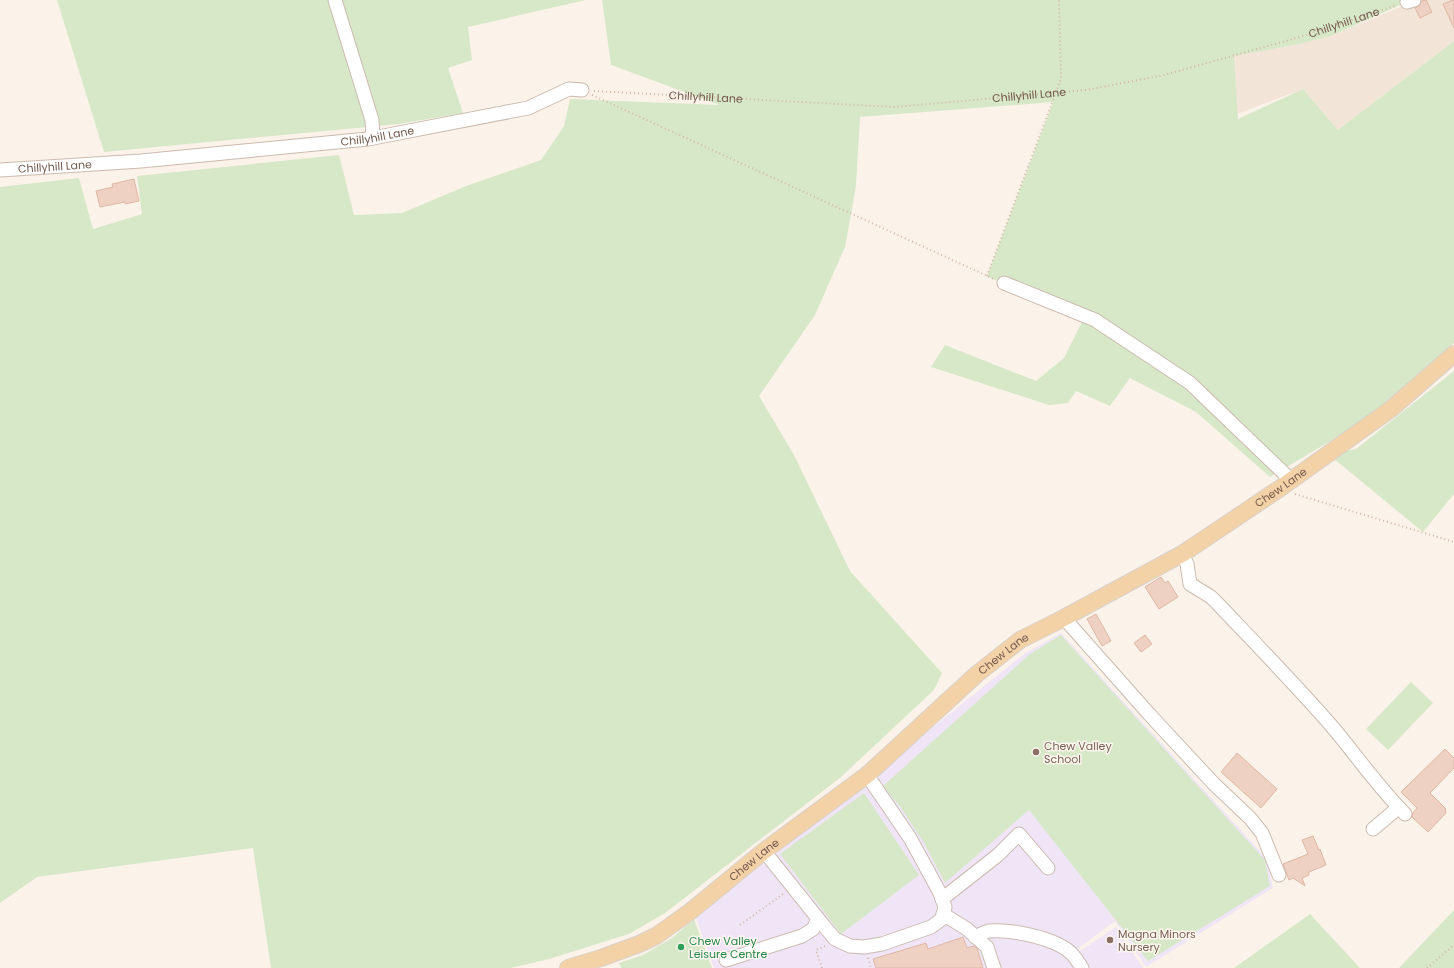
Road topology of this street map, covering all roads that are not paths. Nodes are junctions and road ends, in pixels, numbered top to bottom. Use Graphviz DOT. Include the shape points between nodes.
graph roads {
  1 [pos="335,0"];
  2 [pos="582,90"];
  3 [pos="373,138"];
  4 [pos="0,170"];
  5 [pos="1004,283"];
  6 [pos="1454,354"];
  7 [pos="1285,484"];
  8 [pos="1182,554"];
  9 [pos="1064,618"];
  10 [pos="867,775"];
  11 [pos="1374,829"];
  12 [pos="764,851"];
  13 [pos="1048,868"];
  14 [pos="1279,875"];
  15 [pos="942,898"];
  16 [pos="943,914"];
  17 [pos="818,919"];
  18 [pos="975,937"];
  19 [pos="726,960"];
  20 [pos="568,968"];
  21 [pos="994,968"];
  22 [pos="1082,968"];
  1 -- 3 [label="street" via="372,120"];
  2 -- 3 [label="street, Chillyhill Lane" via="569,89 528,108"];
  3 -- 4 [label="street, Chillyhill Lane" via="141,161"];
  5 -- 7 [label="street" via="1095,320 1190,382"];
  6 -- 7 [label="main road, Chew Lane" via="1391,409"];
  7 -- 8 [label="main road, Chew Lane"];
  8 -- 9 [label="main road, Chew Lane"];
  8 -- 11 [label="street" via="1187,564 1190,584 1211,597 1308,700 1390,800 1402,811"];
  9 -- 10 [label="main road, Chew Lane" via="1020,640 977,674"];
  9 -- 14 [label="street" via="1148,714 1250,818 1262,834"];
  10 -- 12 [label="main road, Chew Lane"];
  10 -- 15 [label="street" via="910,838"];
  12 -- 17 [label="street"];
  12 -- 20 [label="main road, Chew Lane" via="691,911 656,936"];
  13 -- 15 [label="street" via="1019,834 998,855"];
  15 -- 16 [label="street" via="945,907"];
  16 -- 17 [label="street" via="931,927 882,944 864,947 850,946 835,939"];
  16 -- 18 [label="street"];
  17 -- 19 [label="street" via="813,929 802,936"];
  18 -- 21 [label="street" via="987,947"];
  18 -- 22 [label="street" via="987,931 1028,934 1056,944 1071,953"];
}
